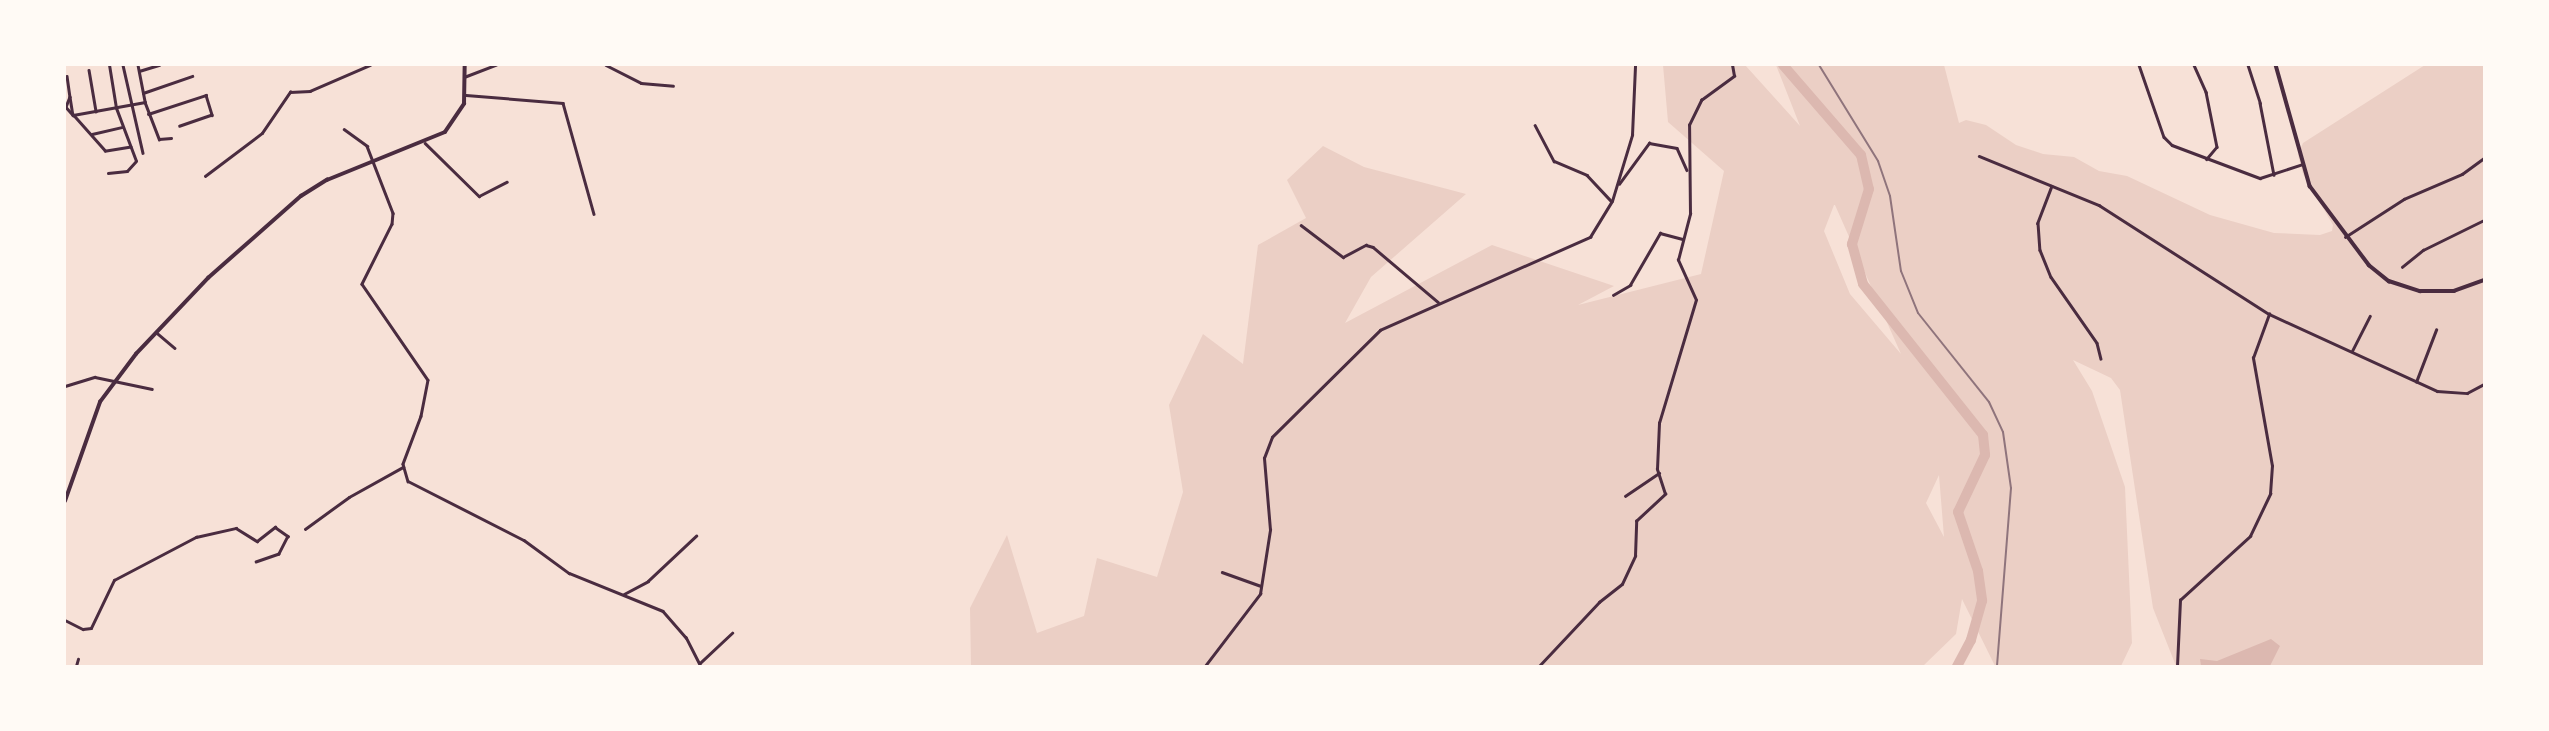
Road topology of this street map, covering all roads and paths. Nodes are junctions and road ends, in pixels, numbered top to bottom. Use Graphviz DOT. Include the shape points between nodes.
graph roads {
  1 [pos="109,65"];
  2 [pos="124,65"];
  3 [pos="138,65"];
  4 [pos="159,65"];
  5 [pos="370,65"];
  6 [pos="465,65"];
  7 [pos="496,65"];
  8 [pos="606,65"];
  9 [pos="1635,65"];
  10 [pos="1732,65"];
  11 [pos="2139,65"];
  12 [pos="2194,65"];
  13 [pos="2248,65"];
  14 [pos="2277,65"];
  15 [pos="89,70"];
  16 [pos="139,71"];
  17 [pos="67,76"];
  18 [pos="192,76"];
  19 [pos="464,77"];
  20 [pos="673,86"];
  21 [pos="143,93"];
  22 [pos="466,95"];
  23 [pos="145,102"];
  24 [pos="130,106"];
  25 [pos="116,108"];
  26 [pos="96,111"];
  27 [pos="148,114"];
  28 [pos="73,115"];
  29 [pos="1535,125"];
  30 [pos="180,126"];
  31 [pos="122,127"];
  32 [pos="344,129"];
  33 [pos="90,134"];
  34 [pos="171,138"];
  35 [pos="425,143"];
  36 [pos="131,147"];
  37 [pos="143,153"];
  38 [pos="1979,156"];
  39 [pos="2484,158"];
  40 [pos="2207,159"];
  41 [pos="376,163"];
  42 [pos="2303,164"];
  43 [pos="108,173"];
  44 [pos="1689,174"];
  45 [pos="2274,175"];
  46 [pos="205,176"];
  47 [pos="507,181"];
  48 [pos="1617,186"];
  49 [pos="2052,186"];
  50 [pos="1612,201"];
  51 [pos="594,214"];
  52 [pos="2484,219"];
  53 [pos="1301,225"];
  54 [pos="2345,237"];
  55 [pos="1682,239"];
  56 [pos="2402,267"];
  57 [pos="2484,280"];
  58 [pos="1614,295"];
  59 [pos="1439,303"];
  60 [pos="2269,314"];
  61 [pos="2370,316"];
  62 [pos="2436,330"];
  63 [pos="157,333"];
  64 [pos="175,348"];
  65 [pos="2352,351"];
  66 [pos="2101,359"];
  67 [pos="2416,382"];
  68 [pos="113,384"];
  69 [pos="2484,384"];
  70 [pos="65,386"];
  71 [pos="152,389"];
  72 [pos="403,467"];
  73 [pos="1658,473"];
  74 [pos="1625,496"];
  75 [pos="65,501"];
  76 [pos="305,529"];
  77 [pos="696,536"];
  78 [pos="256,562"];
  79 [pos="1222,572"];
  80 [pos="1261,586"];
  81 [pos="624,594"];
  82 [pos="65,620"];
  83 [pos="732,633"];
  84 [pos="78,659"];
  85 [pos="701,665"];
  86 [pos="76,666"];
  87 [pos="1205,666"];
  88 [pos="1539,666"];
  89 [pos="2177,666"];
  1 -- 25 [label="street"];
  2 -- 24 [label="street"];
  3 -- 16 [label="street"];
  4 -- 16 [label="street"];
  5 -- 46 [label="street" via="323,86 288,93 262,133"];
  6 -- 19 [label="main road"];
  7 -- 19 [label="street"];
  8 -- 20 [label="street" via="641,83"];
  9 -- 48 [label="street" via="1634,123"];
  10 -- 44 [label="street" via="1734,76 1701,100 1690,120"];
  11 -- 40 [label="street" via="2166,139"];
  12 -- 40 [label="street" via="2206,92 2217,147"];
  13 -- 45 [label="street"];
  14 -- 42 [label="main road"];
  15 -- 26 [label="street"];
  16 -- 21 [label="street"];
  17 -- 28 [label="street" via="70,97 66,107"];
  18 -- 21 [label="street"];
  19 -- 22 [label="main road"];
  21 -- 23 [label="street"];
  22 -- 35 [label="main road" via="454,122"];
  22 -- 51 [label="street" via="563,103"];
  23 -- 24 [label="street"];
  23 -- 27 [label="street"];
  24 -- 25 [label="street"];
  24 -- 37 [label="street" via="144,143"];
  25 -- 26 [label="street"];
  25 -- 31 [label="street"];
  26 -- 28 [label="street"];
  27 -- 30 [label="street" via="206,94 212,115"];
  27 -- 34 [label="street" via="159,139"];
  28 -- 33 [label="street"];
  29 -- 50 [label="street" via="1555,161 1587,175"];
  31 -- 33 [label="street"];
  31 -- 36 [label="street"];
  32 -- 41 [label="street" via="367,146"];
  33 -- 36 [label="street" via="108,152"];
  35 -- 41 [label="main road"];
  35 -- 47 [label="street" via="479,196"];
  36 -- 43 [label="street" via="136,159 133,165"];
  38 -- 49 [label="street"];
  39 -- 54 [label="street" via="2462,174 2404,199"];
  40 -- 45 [label="street" via="2254,177"];
  41 -- 63 [label="main road" via="327,180 274,217"];
  41 -- 72 [label="street" via="394,218 362,284 428,384"];
  42 -- 45 [label="street"];
  42 -- 54 [label="main road" via="2316,197"];
  44 -- 48 [label="street" via="1677,148 1649,143"];
  44 -- 55 [label="street" via="1690,211"];
  48 -- 50 [label="street"];
  49 -- 60 [label="street" via="2110,211"];
  49 -- 66 [label="street" via="2038,222 2040,250 2051,277 2097,343"];
  50 -- 59 [label="street" via="1584,243"];
  52 -- 56 [label="street" via="2423,250"];
  53 -- 59 [label="street" via="1343,257 1363,246 1374,247"];
  54 -- 57 [label="main road" via="2369,265 2404,287 2445,292"];
  55 -- 58 [label="street" via="1660,233 1630,285"];
  55 -- 73 [label="street" via="1679,264 1696,300 1659,423"];
  59 -- 80 [label="street" via="1380,330 1272,437 1264,458 1270,530"];
  60 -- 65 [label="street"];
  60 -- 89 [label="street" via="2255,341 2253,358 2272,466 2270,494 2250,536 2180,600"];
  61 -- 65 [label="street"];
  62 -- 67 [label="street"];
  63 -- 64 [label="street"];
  63 -- 68 [label="main road"];
  65 -- 67 [label="street"];
  67 -- 69 [label="street" via="2467,393"];
  68 -- 70 [label="street" via="95,377"];
  68 -- 71 [label="street" via="134,382"];
  68 -- 75 [label="main road" via="93,418"];
  72 -- 76 [label="street"];
  72 -- 81 [label="street" via="416,487 524,540 569,573"];
  73 -- 74 [label="street"];
  73 -- 88 [label="street" via="1665,494 1636,521 1635,556 1623,582"];
  77 -- 81 [label="street" via="648,581"];
  78 -- 82 [label="street" via="279,554 288,536 275,527 257,541 236,528 196,537 114,580 91,628"];
  79 -- 80 [label="street"];
  80 -- 87 [label="street" via="1257,599"];
  81 -- 85 [label="street" via="670,617"];
  83 -- 85 [label="street"];
  84 -- 86 [label="street"];
}
